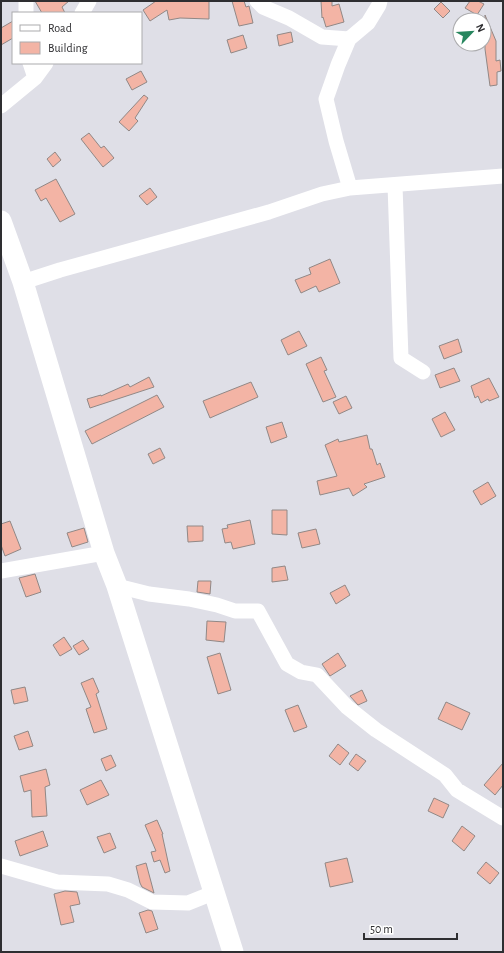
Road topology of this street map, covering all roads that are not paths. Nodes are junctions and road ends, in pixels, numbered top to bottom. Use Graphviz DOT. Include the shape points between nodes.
graph roads {
  1 [pos="26,1"];
  2 [pos="89,1"];
  3 [pos="257,1"];
  4 [pos="380,1"];
  5 [pos="26,12"];
  6 [pos="83,12"];
  7 [pos="349,39"];
  8 [pos="30,64"];
  9 [pos="45,64"];
  10 [pos="35,78"];
  11 [pos="1,106"];
  12 [pos="503,176"];
  13 [pos="395,185"];
  14 [pos="350,188"];
  15 [pos="1,221"];
  16 [pos="23,282"];
  17 [pos="423,372"];
  18 [pos="104,552"];
  19 [pos="1,571"];
  20 [pos="117,586"];
  21 [pos="503,818"];
  22 [pos="1,866"];
  23 [pos="213,893"];
  24 [pos="233,952"];
  1 -- 5 [label="street"];
  2 -- 6 [label="street"];
  3 -- 7 [label="street" via="263,7 322,36"];
  4 -- 7 [label="street" via="368,24"];
  7 -- 14 [label="street" via="326,99"];
  8 -- 10 [label="street"];
  9 -- 10 [label="street"];
  10 -- 11 [label="street"];
  12 -- 13 [label="street"];
  13 -- 14 [label="street"];
  13 -- 17 [label="street" via="401,358"];
  14 -- 16 [label="street"];
  15 -- 16 [label="street"];
  16 -- 18 [label="street"];
  18 -- 19 [label="street"];
  18 -- 20 [label="street"];
  20 -- 21 [label="street" via="149,594 196,600 235,611 258,611 287,664 301,672 317,675 347,707 376,730 445,775 457,790"];
  20 -- 23 [label="street"];
  22 -- 23 [label="street" via="57,882 108,884 128,890 152,902 188,903"];
  23 -- 24 [label="street"];
}
